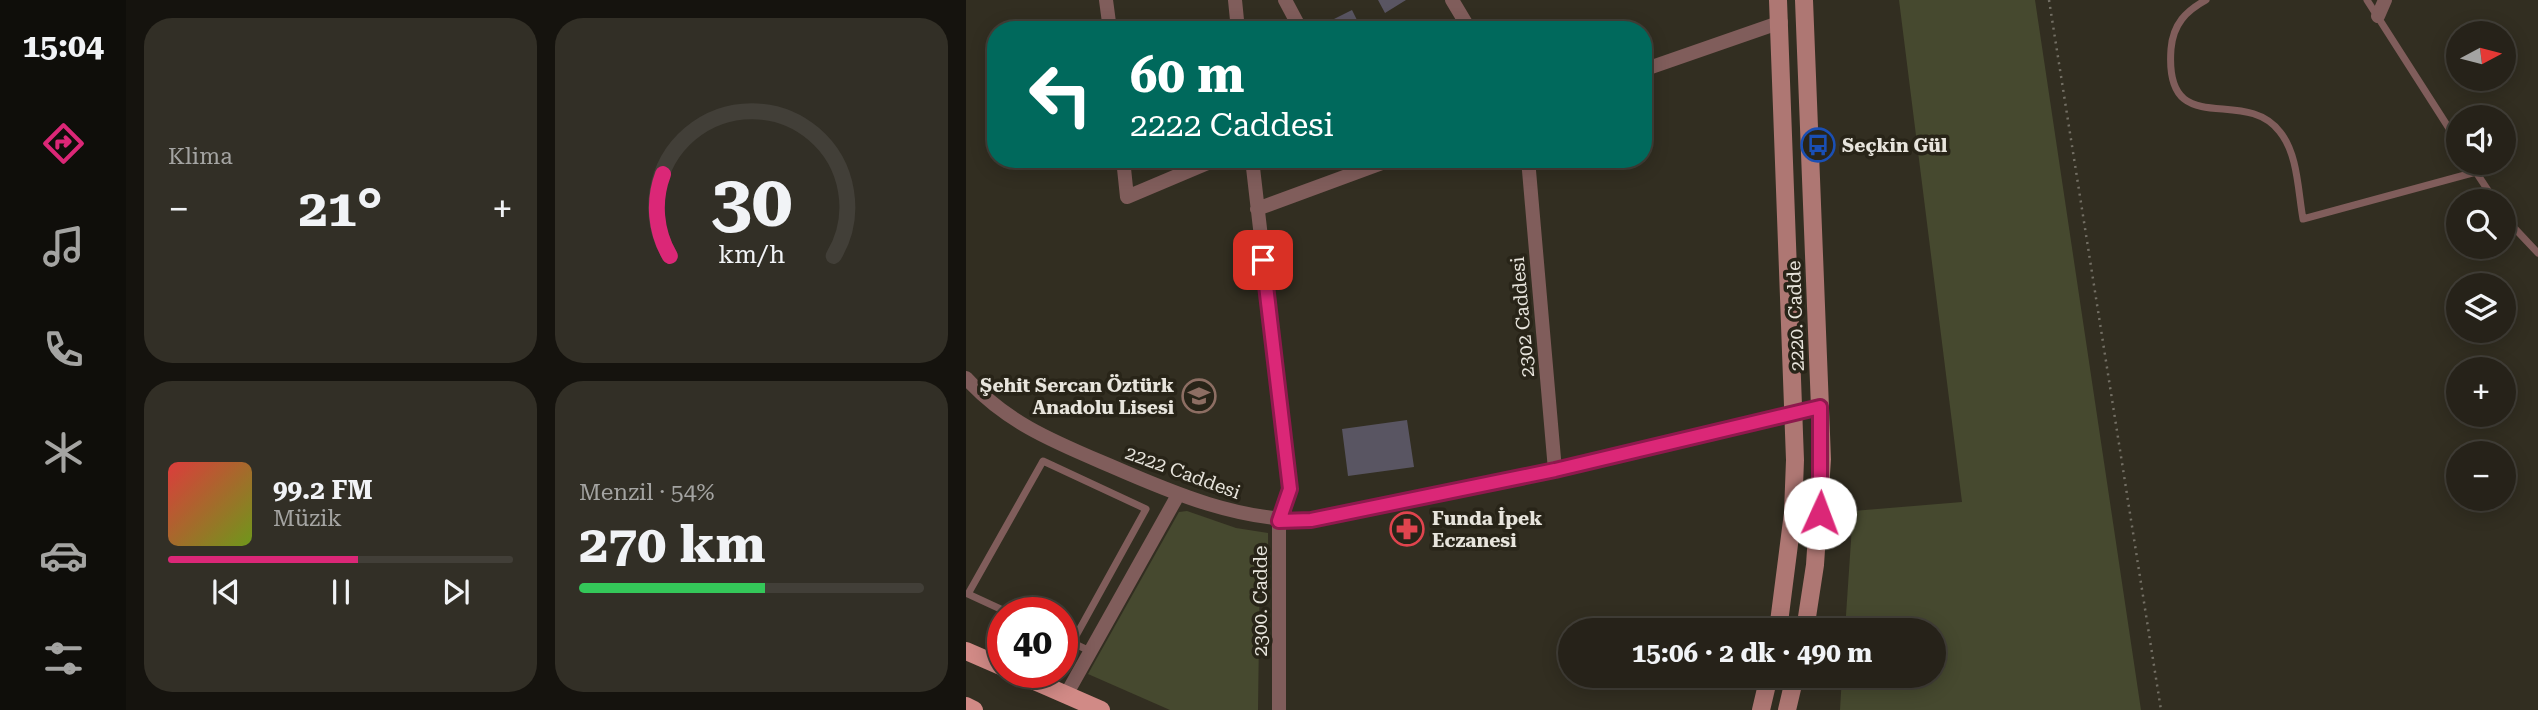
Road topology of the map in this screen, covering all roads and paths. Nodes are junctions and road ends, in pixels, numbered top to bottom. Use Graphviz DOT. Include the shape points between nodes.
graph roads {
  1 [pos="1106,0"];
  2 [pos="1235,0"];
  3 [pos="1285,0"];
  4 [pos="1778,0"];
  5 [pos="1804,0"];
  6 [pos="2049,0"];
  7 [pos="2206,0"];
  8 [pos="2367,0"];
  9 [pos="2385,0"];
  10 [pos="1458,2"];
  11 [pos="2378,16"];
  12 [pos="1109,21"];
  13 [pos="1237,21"];
  14 [pos="1296,21"];
  15 [pos="1466,21"];
  16 [pos="1781,23"];
  17 [pos="1652,67"];
  18 [pos="2446,123"];
  19 [pos="1124,168"];
  20 [pos="1196,168"];
  21 [pos="1253,168"];
  22 [pos="1369,168"];
  23 [pos="1529,168"];
  24 [pos="2465,175"];
  25 [pos="1257,209"];
  26 [pos="2516,230"];
  27 [pos="2538,253"];
  28 [pos="966,377"];
  29 [pos="1820,407"];
  30 [pos="1793,413"];
  31 [pos="1555,470"];
  32 [pos="1178,495"];
  33 [pos="1279,521"];
  34 [pos="987,603"];
  35 [pos="1780,618"];
  36 [pos="1807,618"];
  37 [pos="1078,632"];
  38 [pos="1078,646"];
  39 [pos="966,651"];
  40 [pos="1090,651"];
  41 [pos="987,660"];
  42 [pos="1050,688"];
  43 [pos="1766,688"];
  44 [pos="1792,688"];
  45 [pos="1066,695"];
  46 [pos="966,706"];
  47 [pos="974,710"];
  48 [pos="1101,710"];
  49 [pos="1279,710"];
  50 [pos="1761,710"];
  51 [pos="1787,710"];
  52 [pos="2161,710"];
  1 -- 12 [label="street"];
  2 -- 13 [label="street"];
  3 -- 14 [label="street"];
  4 -- 16 [label="street, 2220. Cadde"];
  5 -- 29 [label="street, 2220. Cadde"];
  6 -- 52 [label="path"];
  7 -- 24 [label="lane" via="2178,23 2171,45 2170,69 2178,94 2198,108 2262,116 2280,131 2290,148 2303,219"];
  8 -- 11 [label="lane"];
  9 -- 11 [label="street"];
  10 -- 15 [label="street"];
  11 -- 18 [label="lane"];
  16 -- 17 [label="street"];
  16 -- 30 [label="street, 2220. Cadde"];
  19 -- 20 [label="street" via="1127,197"];
  21 -- 25 [label="street, 2300. Cadde"];
  22 -- 25 [label="street"];
  23 -- 31 [label="street, 2302 Caddesi"];
  25 -- 33 [label="street, 2300. Cadde" via="1290,489"];
  26 -- 27 [label="lane"];
  28 -- 32 [label="street, 2222 Caddesi" via="988,401 1033,433"];
  29 -- 30 [label="street, 2222 Caddesi"];
  29 -- 36 [label="street, 2220. Cadde" via="1820,513"];
  30 -- 31 [label="street, 2222 Caddesi"];
  30 -- 35 [label="street, 2220. Cadde" via="1793,513"];
  31 -- 33 [label="street, 2222 Caddesi" via="1311,520"];
  32 -- 33 [label="street, 2222 Caddesi"];
  32 -- 40 [label="street"];
  33 -- 49 [label="street, 2300. Cadde"];
  34 -- 37 [label="lane" via="968,594 1043,461 1146,509"];
  38 -- 40 [label="lane"];
  39 -- 41 [label="main road"];
  40 -- 45 [label="street"];
  42 -- 45 [label="main road"];
  43 -- 50 [label="street"];
  44 -- 51 [label="street"];
  45 -- 48 [label="main road"];
  46 -- 47 [label="main road"];
}
